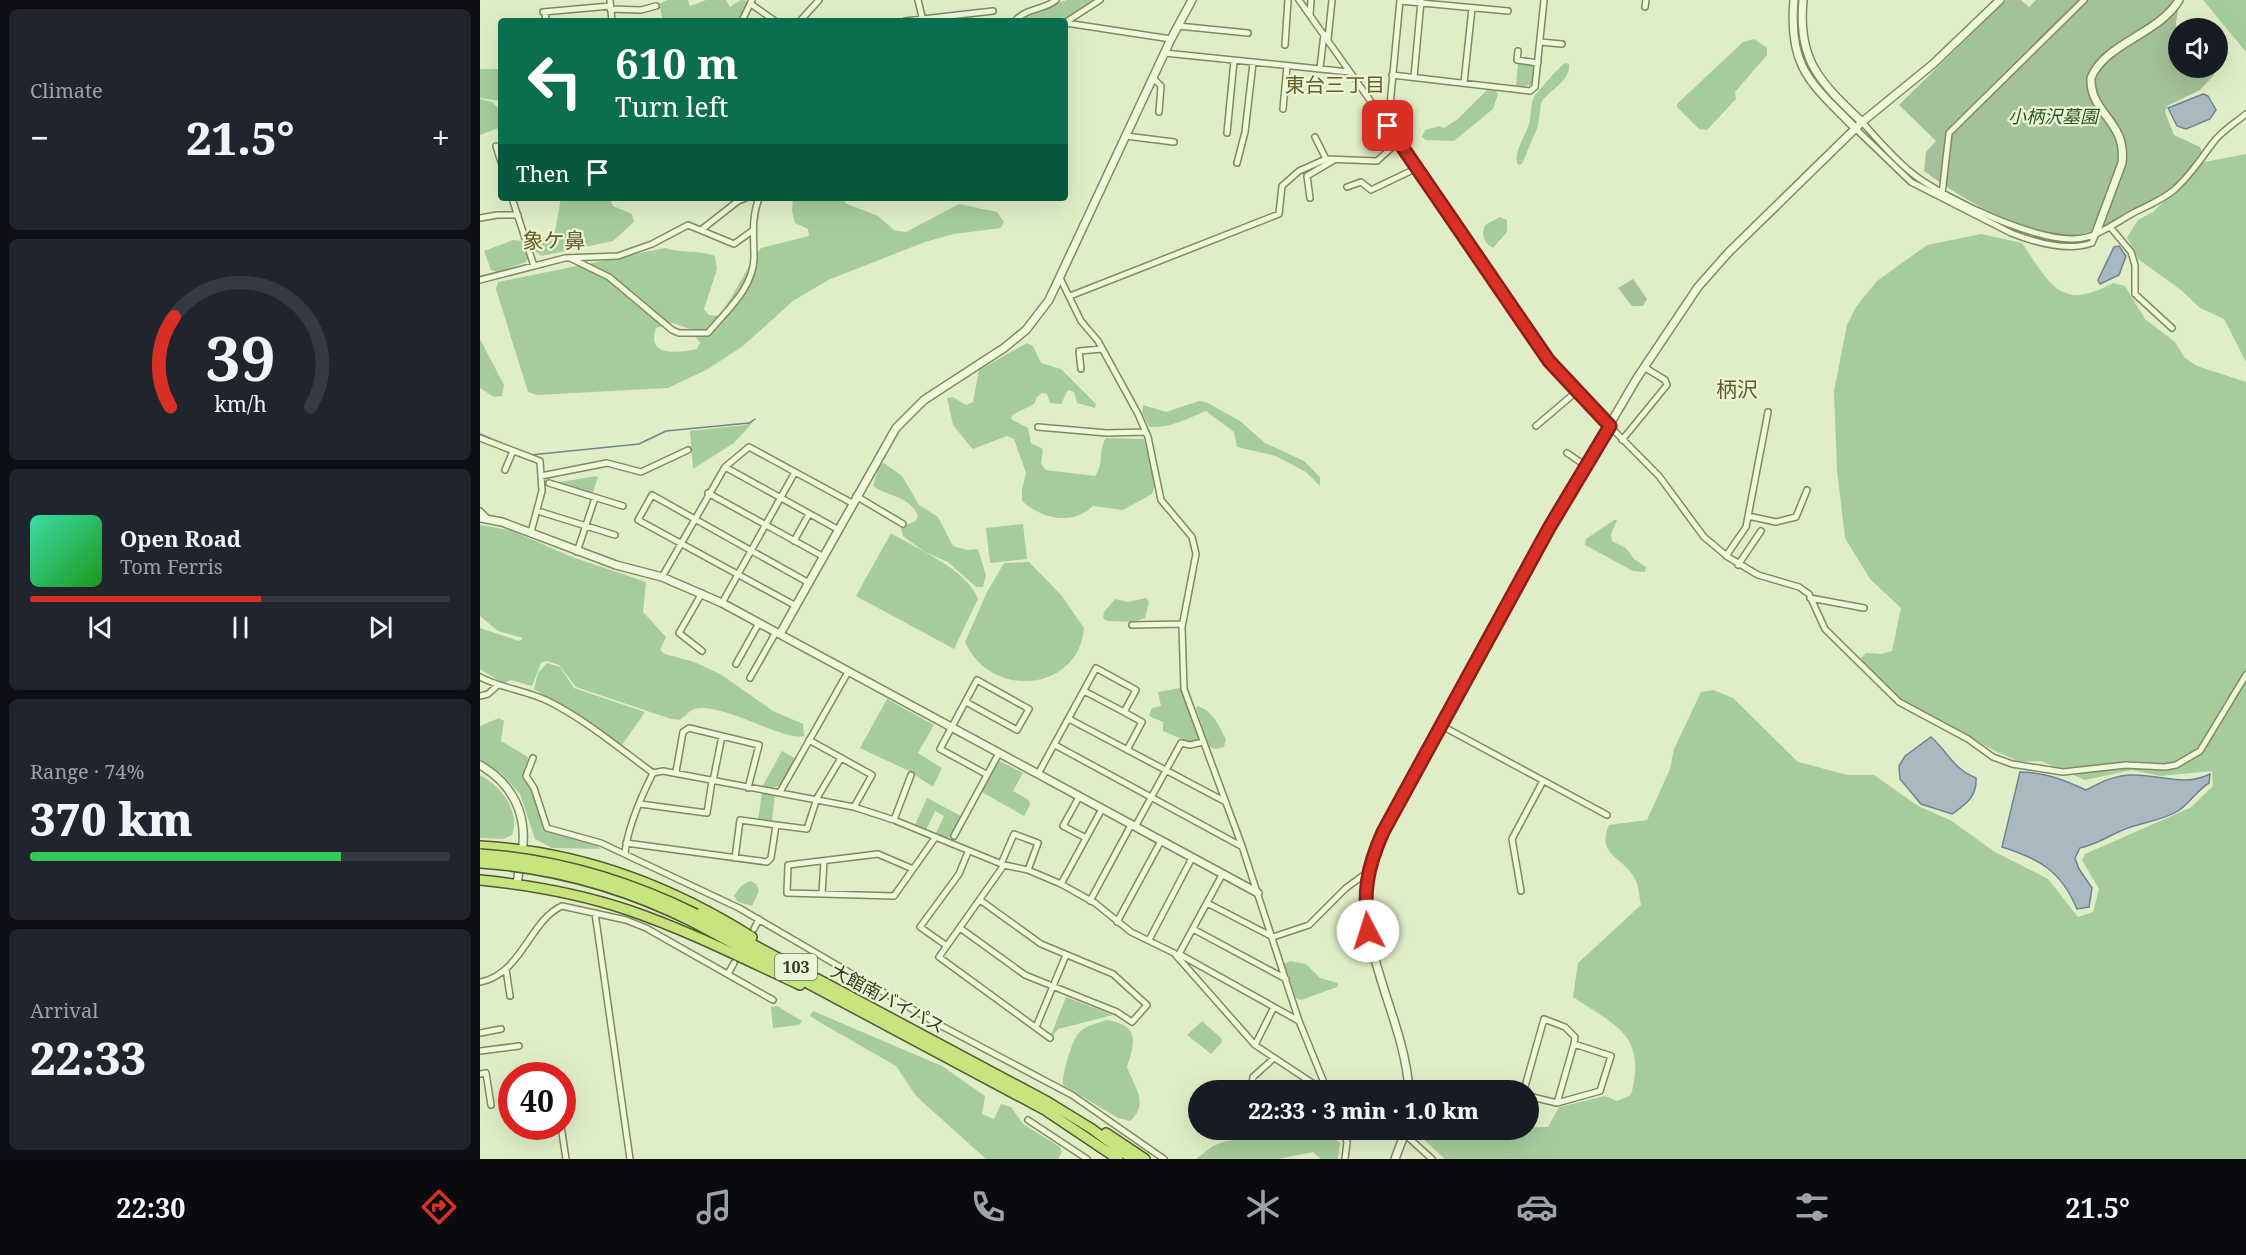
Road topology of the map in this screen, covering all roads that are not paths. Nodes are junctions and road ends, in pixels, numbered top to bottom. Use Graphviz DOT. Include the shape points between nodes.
graph roads {
  1 [pos="809,0"];
  2 [pos="819,0"];
  3 [pos="918,0"];
  4 [pos="1056,0"];
  5 [pos="1100,0"];
  6 [pos="1192,0"];
  7 [pos="1288,0"];
  8 [pos="1299,0"];
  9 [pos="1311,0"];
  10 [pos="1332,0"];
  11 [pos="1544,0"];
  12 [pos="1794,0"];
  13 [pos="1803,0"];
  14 [pos="2000,0"];
  15 [pos="2084,0"];
  16 [pos="1400,1"];
  17 [pos="1421,1"];
  18 [pos="752,2"];
  19 [pos="1453,2"];
  20 [pos="2175,2"];
  21 [pos="610,5"];
  22 [pos="814,5"];
  23 [pos="656,6"];
  24 [pos="1472,8"];
  25 [pos="993,11"];
  26 [pos="1508,11"];
  27 [pos="1310,15"];
  28 [pos="545,18"];
  29 [pos="744,18"];
  30 [pos="771,18"];
  31 [pos="803,18"];
  32 [pos="922,18"];
  33 [pos="931,18"];
  34 [pos="1018,18"];
  35 [pos="1068,21"];
  36 [pos="1068,23"];
  37 [pos="1178,26"];
  38 [pos="1248,33"];
  39 [pos="1326,37"];
  40 [pos="1171,39"];
  41 [pos="1540,42"];
  42 [pos="1562,44"];
  43 [pos="1285,45"];
  44 [pos="1518,51"];
  45 [pos="1165,53"];
  46 [pos="1234,61"];
  47 [pos="1253,63"];
  48 [pos="1538,63"];
  49 [pos="1287,66"];
  50 [pos="1320,68"];
  51 [pos="1349,72"];
  52 [pos="1392,75"];
  53 [pos="1414,77"];
  54 [pos="1153,78"];
  55 [pos="1464,83"];
  56 [pos="1283,109"];
  57 [pos="1159,112"];
  58 [pos="2246,114"];
  59 [pos="1862,122"];
  60 [pos="1388,126"];
  61 [pos="1856,128"];
  62 [pos="1227,133"];
  63 [pos="1126,135"];
  64 [pos="1315,137"];
  65 [pos="1399,141"];
  66 [pos="1174,142"];
  67 [pos="496,146"];
  68 [pos="498,152"];
  69 [pos="1326,159"];
  70 [pos="1335,159"];
  71 [pos="1237,163"];
  72 [pos="1417,168"];
  73 [pos="1347,187"];
  74 [pos="1942,195"];
  75 [pos="1310,198"];
  76 [pos="513,201"];
  77 [pos="735,201"];
  78 [pos="758,201"];
  79 [pos="518,215"];
  80 [pos="480,218"];
  81 [pos="2111,228"];
  82 [pos="701,231"];
  83 [pos="752,231"];
  84 [pos="2096,233"];
  85 [pos="570,258"];
  86 [pos="534,266"];
  87 [pos="1060,278"];
  88 [pos="480,280"];
  89 [pos="1070,296"];
  90 [pos="2172,328"];
  91 [pos="1102,348"];
  92 [pos="1644,367"];
  93 [pos="1081,369"];
  94 [pos="1576,392"];
  95 [pos="1767,412"];
  96 [pos="1536,426"];
  97 [pos="1610,426"];
  98 [pos="1038,427"];
  99 [pos="1146,432"];
  100 [pos="480,438"];
  101 [pos="1622,440"];
  102 [pos="688,450"];
  103 [pos="513,451"];
  104 [pos="1567,453"];
  105 [pos="1586,466"];
  106 [pos="725,467"];
  107 [pos="505,470"];
  108 [pos="795,472"];
  109 [pos="541,476"];
  110 [pos="549,483"];
  111 [pos="1807,490"];
  112 [pos="708,493"];
  113 [pos="595,498"];
  114 [pos="780,498"];
  115 [pos="854,500"];
  116 [pos="623,507"];
  117 [pos="480,511"];
  118 [pos="541,512"];
  119 [pos="809,514"];
  120 [pos="1748,516"];
  121 [pos="484,518"];
  122 [pos="694,520"];
  123 [pos="903,524"];
  124 [pos="765,525"];
  125 [pos="586,526"];
  126 [pos="839,530"];
  127 [pos="1761,531"];
  128 [pos="531,532"];
  129 [pos="615,535"];
  130 [pos="794,541"];
  131 [pos="680,544"];
  132 [pos="751,551"];
  133 [pos="578,552"];
  134 [pos="1726,556"];
  135 [pos="824,557"];
  136 [pos="1738,565"];
  137 [pos="737,576"];
  138 [pos="662,577"];
  139 [pos="809,583"];
  140 [pos="702,593"];
  141 [pos="1810,598"];
  142 [pos="722,603"];
  143 [pos="796,606"];
  144 [pos="1864,608"];
  145 [pos="759,623"];
  146 [pos="1182,624"];
  147 [pos="1132,625"];
  148 [pos="778,633"];
  149 [pos="702,651"];
  150 [pos="736,664"];
  151 [pos="848,672"];
  152 [pos="2246,675"];
  153 [pos="480,677"];
  154 [pos="750,678"];
  155 [pos="497,686"];
  156 [pos="1084,691"];
  157 [pos="480,696"];
  158 [pos="966,702"];
  159 [pos="1124,712"];
  160 [pos="1069,719"];
  161 [pos="1442,726"];
  162 [pos="951,728"];
  163 [pos="722,736"];
  164 [pos="809,741"];
  165 [pos="1203,742"];
  166 [pos="1055,745"];
  167 [pos="1127,750"];
  168 [pos="999,753"];
  169 [pos="533,758"];
  170 [pos="841,758"];
  171 [pos="480,765"];
  172 [pos="1166,771"];
  173 [pos="676,772"];
  174 [pos="653,773"];
  175 [pos="986,774"];
  176 [pos="1038,774"];
  177 [pos="911,775"];
  178 [pos="713,781"];
  179 [pos="1543,781"];
  180 [pos="748,788"];
  181 [pos="780,792"];
  182 [pos="1079,797"];
  183 [pos="1151,797"];
  184 [pos="817,798"];
  185 [pos="1225,802"];
  186 [pos="640,804"];
  187 [pos="854,807"];
  188 [pos="1102,809"];
  189 [pos="1607,815"];
  190 [pos="894,820"];
  191 [pos="776,825"];
  192 [pos="1133,826"];
  193 [pos="954,836"];
  194 [pos="1086,837"];
  195 [pos="935,838"];
  196 [pos="1161,842"];
  197 [pos="626,843"];
  198 [pos="480,846"];
  199 [pos="1242,846"];
  200 [pos="523,849"];
  201 [pos="968,852"];
  202 [pos="480,854"];
  203 [pos="625,854"];
  204 [pos="735,858"];
  205 [pos="1192,858"];
  206 [pos="824,861"];
  207 [pos="480,863"];
  208 [pos="1002,865"];
  209 [pos="913,869"];
  210 [pos="1028,870"];
  211 [pos="1368,872"];
  212 [pos="1222,875"];
  213 [pos="480,880"];
  214 [pos="517,884"];
  215 [pos="1061,884"];
  216 [pos="1521,891"];
  217 [pos="1258,893"];
  218 [pos="822,894"];
  219 [pos="980,900"];
  220 [pos="1090,900"];
  221 [pos="1207,903"];
  222 [pos="595,913"];
  223 [pos="695,918"];
  224 [pos="759,920"];
  225 [pos="1117,922"];
  226 [pos="960,928"];
  227 [pos="754,929"];
  228 [pos="1193,929"];
  229 [pos="1273,937"];
  230 [pos="1149,940"];
  231 [pos="947,946"];
  232 [pos="1066,955"];
  233 [pos="1178,955"];
  234 [pos="734,963"];
  235 [pos="506,969"];
  236 [pos="728,974"];
  237 [pos="1286,979"];
  238 [pos="480,982"];
  239 [pos="1053,987"];
  240 [pos="510,996"];
  241 [pos="773,1000"];
  242 [pos="1274,1007"];
  243 [pos="1299,1021"];
  244 [pos="895,1024"];
  245 [pos="1036,1028"];
  246 [pos="501,1029"];
  247 [pos="480,1033"];
  248 [pos="1050,1038"];
  249 [pos="1574,1044"];
  250 [pos="1255,1045"];
  251 [pos="519,1046"];
  252 [pos="480,1051"];
  253 [pos="1274,1058"];
  254 [pos="480,1074"];
  255 [pos="1253,1080"];
  256 [pos="1308,1080"];
  257 [pos="1323,1080"];
  258 [pos="1409,1080"];
  259 [pos="1527,1080"];
  260 [pos="1539,1099"];
  261 [pos="1557,1103"];
  262 [pos="491,1105"];
  263 [pos="1047,1106"];
  264 [pos="1028,1120"];
  265 [pos="563,1140"];
  266 [pos="1346,1140"];
  267 [pos="1401,1140"];
  268 [pos="1413,1140"];
  269 [pos="566,1159"];
  270 [pos="630,1159"];
  271 [pos="1087,1159"];
  272 [pos="1112,1159"];
  273 [pos="1118,1159"];
  274 [pos="1132,1159"];
  275 [pos="1144,1159"];
  276 [pos="1164,1159"];
  277 [pos="1345,1159"];
  278 [pos="1395,1159"];
  279 [pos="1432,1159"];
  1 -- 22 [label="street"];
  2 -- 22 [label="street"];
  3 -- 32 [label="street"];
  4 -- 34 [label="street"];
  5 -- 35 [label="street"];
  6 -- 37 [label="street"];
  7 -- 43 [label="street"];
  8 -- 27 [label="street"];
  9 -- 27 [label="street"];
  10 -- 39 [label="street"];
  11 -- 41 [label="street"];
  12 -- 61 [label="street" via="1793,39 1803,71"];
  13 -- 59 [label="street" via="1803,41 1812,69"];
  14 -- 59 [label="street" via="1933,64"];
  15 -- 74 [label="street" via="1949,132"];
  16 -- 17 [label="street"];
  16 -- 52 [label="street"];
  17 -- 19 [label="street"];
  17 -- 53 [label="street"];
  18 -- 29 [label="street"];
  18 -- 30 [label="street"];
  19 -- 24 [label="street"];
  20 -- 84 [label="street" via="2158,24 2101,62 2091,78 2094,99 2118,130 2123,152"];
  21 -- 23 [label="street" via="641,10"];
  21 -- 28 [label="street" via="544,12"];
  22 -- 31 [label="street"];
  24 -- 26 [label="street"];
  24 -- 55 [label="street"];
  25 -- 33 [label="street"];
  27 -- 39 [label="street"];
  36 -- 40 [label="street"];
  37 -- 38 [label="street"];
  37 -- 40 [label="street"];
  39 -- 50 [label="street"];
  39 -- 51 [label="street"];
  40 -- 45 [label="street"];
  41 -- 42 [label="street"];
  41 -- 48 [label="street"];
  44 -- 48 [label="street" via="1517,60"];
  45 -- 46 [label="street"];
  45 -- 54 [label="street"];
  46 -- 47 [label="street"];
  46 -- 62 [label="street"];
  47 -- 49 [label="street"];
  47 -- 71 [label="street" via="1245,132"];
  48 -- 55 [label="street" via="1535,87 1530,91"];
  49 -- 50 [label="street"];
  49 -- 56 [label="street"];
  50 -- 51 [label="street"];
  51 -- 60 [label="street"];
  52 -- 53 [label="street"];
  52 -- 60 [label="street"];
  53 -- 55 [label="street"];
  54 -- 57 [label="street" via="1161,86"];
  54 -- 63 [label="street"];
  58 -- 81 [label="street" via="2212,143 2204,159 2175,189"];
  59 -- 61 [label="street"];
  59 -- 74 [label="street" via="1904,166"];
  60 -- 65 [label="street"];
  61 -- 74 [label="street" via="1911,182"];
  61 -- 92 [label="street" via="1712,270"];
  63 -- 66 [label="street"];
  63 -- 87 [label="street"];
  64 -- 69 [label="street"];
  65 -- 70 [label="street" via="1372,163"];
  65 -- 72 [label="street"];
  67 -- 68 [label="street"];
  69 -- 70 [label="street"];
  69 -- 89 [label="street" via="1299,171 1282,186 1279,214"];
  70 -- 75 [label="street" via="1306,176"];
  72 -- 73 [label="street" via="1371,190 1360,182"];
  72 -- 94 [label="street" via="1549,361"];
  74 -- 84 [label="street" via="2030,233 2066,239"];
  76 -- 79 [label="street"];
  77 -- 82 [label="street"];
  78 -- 83 [label="street"];
  79 -- 80 [label="street"];
  79 -- 86 [label="street"];
  81 -- 84 [label="street"];
  81 -- 90 [label="street" via="2131,252 2135,294"];
  82 -- 83 [label="street" via="734,244"];
  82 -- 85 [label="street" via="688,225 618,256"];
  83 -- 85 [label="street" via="754,261 739,300 708,333 672,330 609,277"];
  85 -- 86 [label="street"];
  86 -- 88 [label="street"];
  87 -- 89 [label="street"];
  87 -- 115 [label="street" via="1026,330 924,400 902,422"];
  89 -- 91 [label="street" via="1081,321"];
  91 -- 93 [label="street" via="1079,351"];
  91 -- 99 [label="street"];
  92 -- 97 [label="street"];
  92 -- 101 [label="street" via="1665,380 1667,386"];
  94 -- 96 [label="street"];
  94 -- 97 [label="street"];
  95 -- 120 [label="street"];
  97 -- 101 [label="street"];
  97 -- 105 [label="street"];
  98 -- 99 [label="street"];
  99 -- 146 [label="street" via="1161,500 1192,537 1196,554"];
  100 -- 103 [label="street"];
  101 -- 134 [label="street" via="1659,476 1704,537"];
  102 -- 109 [label="street" via="641,472 607,463"];
  103 -- 107 [label="street"];
  103 -- 109 [label="street" via="540,461"];
  104 -- 105 [label="street"];
  105 -- 161 [label="street"];
  106 -- 108 [label="street" via="749,447"];
  106 -- 112 [label="street"];
  106 -- 114 [label="street"];
  108 -- 114 [label="street"];
  108 -- 115 [label="street"];
  109 -- 128 [label="street" via="542,491"];
  110 -- 113 [label="street"];
  111 -- 120 [label="street" via="1796,517 1776,522"];
  112 -- 122 [label="street"];
  112 -- 124 [label="street"];
  113 -- 116 [label="street"];
  113 -- 125 [label="street"];
  114 -- 119 [label="street"];
  114 -- 124 [label="street"];
  115 -- 123 [label="street"];
  115 -- 126 [label="street"];
  117 -- 121 [label="street"];
  118 -- 125 [label="street"];
  119 -- 126 [label="street"];
  119 -- 130 [label="street"];
  120 -- 134 [label="street" via="1745,530"];
  121 -- 128 [label="street"];
  122 -- 131 [label="street"];
  122 -- 131 [label="street" via="652,495 638,520"];
  122 -- 132 [label="street"];
  124 -- 130 [label="street"];
  124 -- 132 [label="street"];
  125 -- 129 [label="street"];
  125 -- 133 [label="street"];
  126 -- 135 [label="street"];
  127 -- 136 [label="street"];
  128 -- 133 [label="street"];
  130 -- 135 [label="street"];
  131 -- 137 [label="street"];
  131 -- 138 [label="street"];
  132 -- 137 [label="street"];
  132 -- 139 [label="street"];
  133 -- 138 [label="street"];
  134 -- 136 [label="street"];
  135 -- 139 [label="street"];
  136 -- 141 [label="street" via="1799,587"];
  137 -- 142 [label="street"];
  137 -- 143 [label="street"];
  138 -- 140 [label="street"];
  139 -- 143 [label="street"];
  140 -- 142 [label="street"];
  140 -- 149 [label="street" via="679,633"];
  141 -- 144 [label="street"];
  141 -- 152 [label="street" via="1825,629 1893,698 1993,757 2012,764 2063,772 2126,765 2176,765 2200,752 2208,742"];
  142 -- 145 [label="street"];
  143 -- 148 [label="street"];
  145 -- 148 [label="street"];
  145 -- 150 [label="street"];
  146 -- 147 [label="street"];
  146 -- 165 [label="street" via="1184,689"];
  148 -- 151 [label="street"];
  148 -- 154 [label="street"];
  151 -- 162 [label="street"];
  151 -- 164 [label="street"];
  153 -- 155 [label="street"];
  155 -- 157 [label="street"];
  155 -- 174 [label="street" via="525,691 551,702 599,731"];
  156 -- 159 [label="street"];
  156 -- 159 [label="street" via="1096,668 1136,690"];
  156 -- 160 [label="street"];
  158 -- 158 [label="street" via="977,680 1029,709 1017,730"];
  158 -- 162 [label="street"];
  159 -- 167 [label="street" via="1142,722"];
  160 -- 166 [label="street"];
  160 -- 167 [label="street"];
  161 -- 179 [label="street"];
  161 -- 211 [label="street" via="1383,832"];
  162 -- 168 [label="street"];
  162 -- 175 [label="street" via="940,749"];
  163 -- 173 [label="street" via="688,728 683,732"];
  163 -- 178 [label="street"];
  163 -- 180 [label="street" via="759,745"];
  164 -- 170 [label="street"];
  164 -- 181 [label="street"];
  165 -- 172 [label="street" via="1181,743"];
  165 -- 185 [label="street"];
  166 -- 176 [label="street"];
  166 -- 183 [label="street"];
  167 -- 172 [label="street"];
  168 -- 175 [label="street"];
  168 -- 176 [label="street"];
  169 -- 203 [label="street" via="526,776 547,828 583,836"];
  170 -- 184 [label="street"];
  170 -- 187 [label="street" via="872,775"];
  171 -- 200 [label="street" via="498,777 513,795 522,818"];
  172 -- 183 [label="street"];
  172 -- 185 [label="street"];
  173 -- 174 [label="street"];
  173 -- 178 [label="street"];
  174 -- 186 [label="street"];
  175 -- 193 [label="street"];
  176 -- 182 [label="street"];
  177 -- 190 [label="street"];
  178 -- 180 [label="street"];
  178 -- 186 [label="street" via="707,813"];
  179 -- 189 [label="street"];
  179 -- 216 [label="street" via="1512,838"];
  180 -- 181 [label="street"];
  181 -- 184 [label="street"];
  182 -- 188 [label="street"];
  182 -- 194 [label="street" via="1063,826"];
  183 -- 192 [label="street"];
  183 -- 199 [label="street"];
  184 -- 187 [label="street"];
  184 -- 191 [label="street" via="807,829"];
  185 -- 199 [label="street"];
  186 -- 197 [label="street"];
  187 -- 190 [label="street"];
  188 -- 192 [label="street"];
  188 -- 194 [label="street"];
  190 -- 195 [label="street"];
  191 -- 204 [label="street" via="767,862"];
  191 -- 204 [label="street" via="741,820"];
  192 -- 196 [label="street"];
  192 -- 220 [label="street"];
  194 -- 215 [label="street"];
  195 -- 201 [label="street"];
  195 -- 209 [label="street"];
  196 -- 205 [label="street"];
  196 -- 225 [label="street"];
  197 -- 203 [label="street"];
  197 -- 204 [label="street"];
  198 -- 200 [label="highway"];
  199 -- 217 [label="street"];
  200 -- 214 [label="street"];
  200 -- 244 [label="highway" via="610,868 680,896"];
  201 -- 208 [label="street"];
  201 -- 231 [label="street" via="960,874 920,927"];
  202 -- 223 [label="highway, 大館南バイパス / 103, bridge" via="554,863 601,874 647,891"];
  203 -- 224 [label="street"];
  205 -- 212 [label="street"];
  205 -- 230 [label="street"];
  206 -- 209 [label="street" via="878,854"];
  206 -- 218 [label="street"];
  206 -- 218 [label="street" via="788,865 787,874 787,893"];
  207 -- 223 [label="highway, 大館南バイパス / 103, bridge" via="530,868 599,883"];
  208 -- 210 [label="street"];
  208 -- 210 [label="street" via="1014,834 1038,843"];
  208 -- 219 [label="street"];
  209 -- 218 [label="street" via="894,896"];
  210 -- 215 [label="street"];
  211 -- 229 [label="street" via="1309,925"];
  211 -- 258 [label="street" via="1368,931"];
  212 -- 217 [label="street"];
  212 -- 221 [label="street"];
  213 -- 214 [label="highway"];
  214 -- 244 [label="highway" via="579,896 649,918"];
  215 -- 220 [label="street"];
  217 -- 229 [label="street"];
  219 -- 226 [label="street"];
  219 -- 232 [label="street" via="1030,938"];
  220 -- 225 [label="street"];
  221 -- 228 [label="street"];
  221 -- 229 [label="street"];
  222 -- 235 [label="street" via="558,908"];
  222 -- 236 [label="street" via="646,928"];
  222 -- 270 [label="street"];
  223 -- 244 [label="highway, 大館南バイパス / 103"];
  224 -- 227 [label="street"];
  224 -- 276 [label="street" via="936,1023 1072,1095"];
  225 -- 230 [label="street"];
  226 -- 231 [label="street"];
  226 -- 239 [label="street" via="1024,975"];
  228 -- 233 [label="street"];
  228 -- 237 [label="street"];
  229 -- 237 [label="street"];
  230 -- 233 [label="street"];
  231 -- 245 [label="street" via="939,957"];
  232 -- 239 [label="street"];
  232 -- 239 [label="street" via="1113,974 1147,1005 1132,1022 1117,1012"];
  233 -- 242 [label="street"];
  233 -- 250 [label="street"];
  234 -- 236 [label="street"];
  235 -- 238 [label="street" via="501,975"];
  235 -- 240 [label="street"];
  236 -- 241 [label="street"];
  237 -- 243 [label="street"];
  239 -- 245 [label="street"];
  242 -- 243 [label="street"];
  242 -- 250 [label="street"];
  243 -- 257 [label="street"];
  244 -- 263 [label="highway, 大館南バイパス / 103"];
  245 -- 248 [label="street"];
  246 -- 247 [label="street"];
  249 -- 259 [label="street" via="1575,1036 1565,1027 1544,1019"];
  249 -- 261 [label="street"];
  249 -- 261 [label="street" via="1611,1056 1600,1091"];
  250 -- 253 [label="street"];
  251 -- 252 [label="street"];
  253 -- 255 [label="street"];
  253 -- 256 [label="street"];
  254 -- 262 [label="street" via="486,1073"];
  260 -- 261 [label="street"];
  263 -- 272 [label="highway"];
  263 -- 273 [label="highway, 大館南バイパス / 103"];
  263 -- 274 [label="highway, 大館南バイパス / 103" via="1092,1129"];
  263 -- 275 [label="highway" via="1112,1136"];
  264 -- 271 [label="street"];
  265 -- 269 [label="street"];
  266 -- 277 [label="street"];
  267 -- 278 [label="street"];
  268 -- 279 [label="street"];
}
